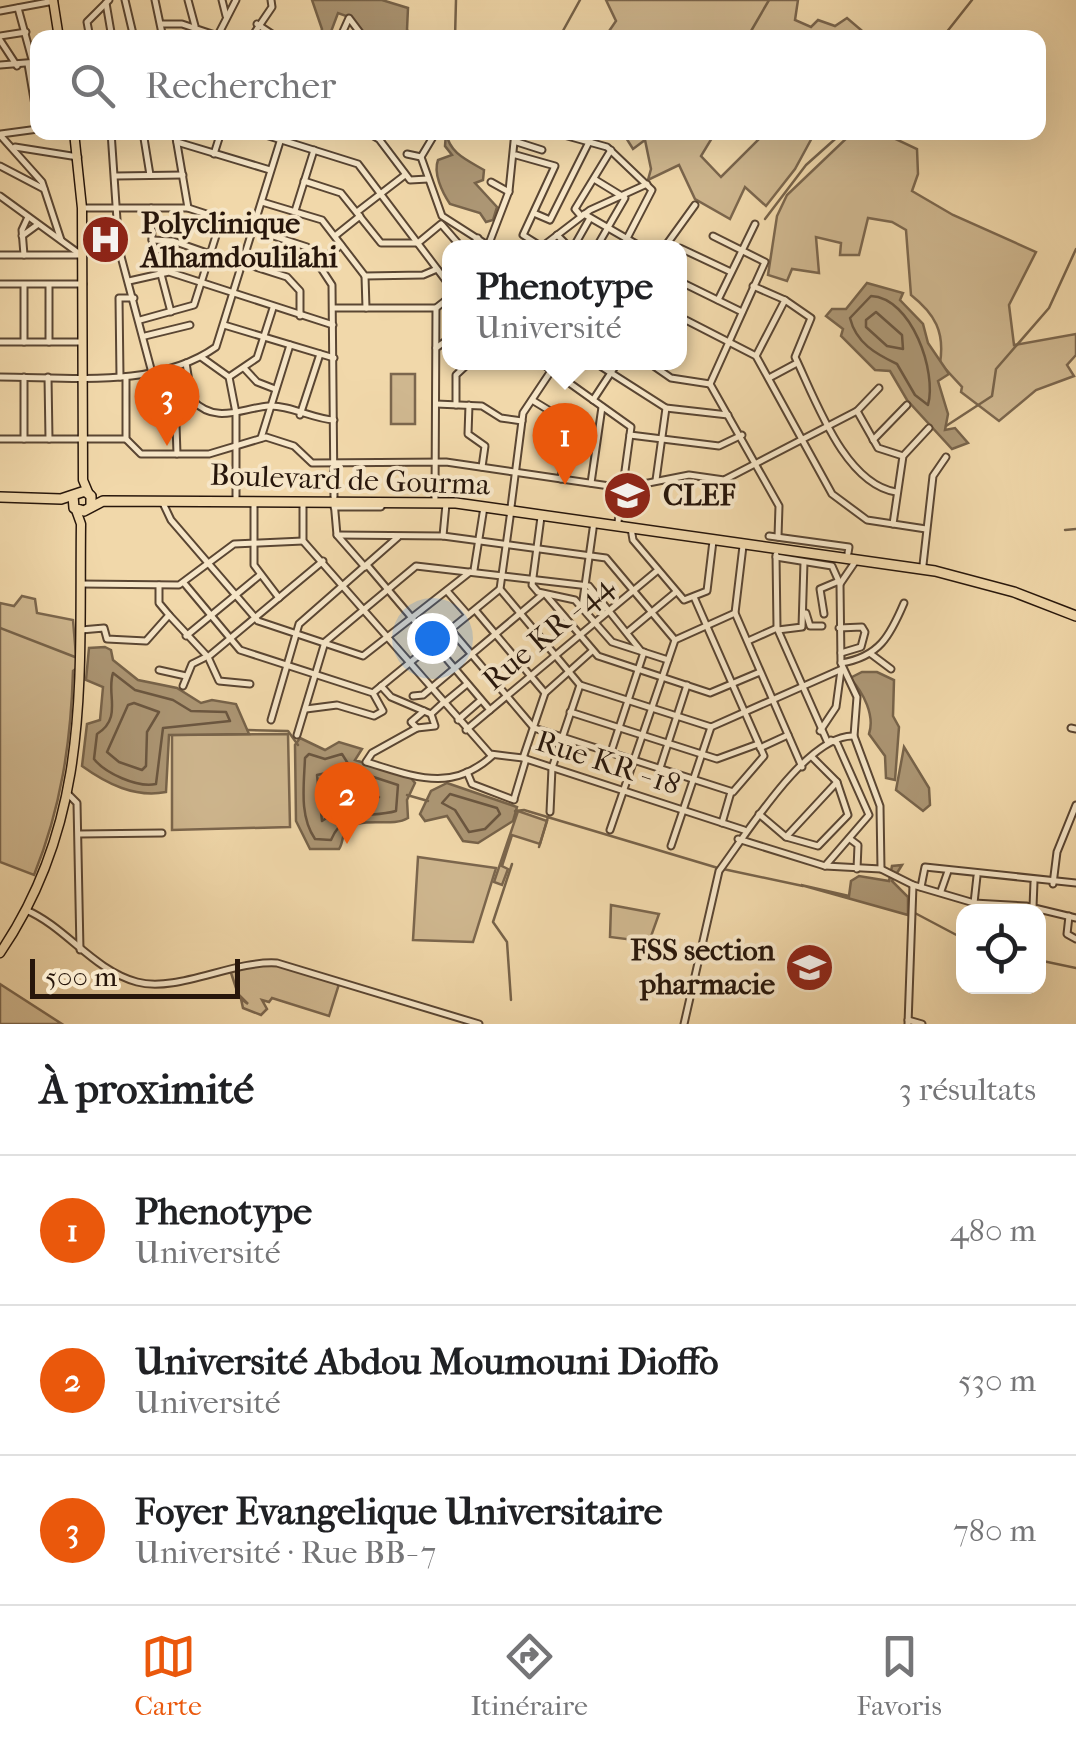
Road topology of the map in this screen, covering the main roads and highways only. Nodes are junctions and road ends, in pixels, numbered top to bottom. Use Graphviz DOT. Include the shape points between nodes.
graph roads {
  1 [pos="54,1"];
  2 [pos="59,30"];
  3 [pos="75,140"];
  4 [pos="0,500"];
  5 [pos="82,501"];
  6 [pos="334,502"];
  7 [pos="511,508"];
  8 [pos="854,556"];
  9 [pos="935,569"];
  10 [pos="1076,614"];
  11 [pos="0,953"];
  1 -- 2 [label="main road"];
  3 -- 5 [label="main road" via="82,208"];
  4 -- 5 [label="highway"];
  5 -- 6 [label="highway, Boulevard de Gourma"];
  5 -- 6 [label="highway, Boulevard de Gourma"];
  5 -- 11 [label="main road" via="79,741 71,801 26,910"];
  6 -- 7 [label="highway, Boulevard de Gourma"];
  6 -- 7 [label="highway, Boulevard de Gourma"];
  7 -- 8 [label="highway, Boulevard de Gourma"];
  7 -- 8 [label="highway, Boulevard de Gourma"];
  8 -- 9 [label="highway, Boulevard de Gourma"];
  8 -- 9 [label="highway, Boulevard de Gourma"];
  9 -- 10 [label="highway, Boulevard de Gourma"];
}
